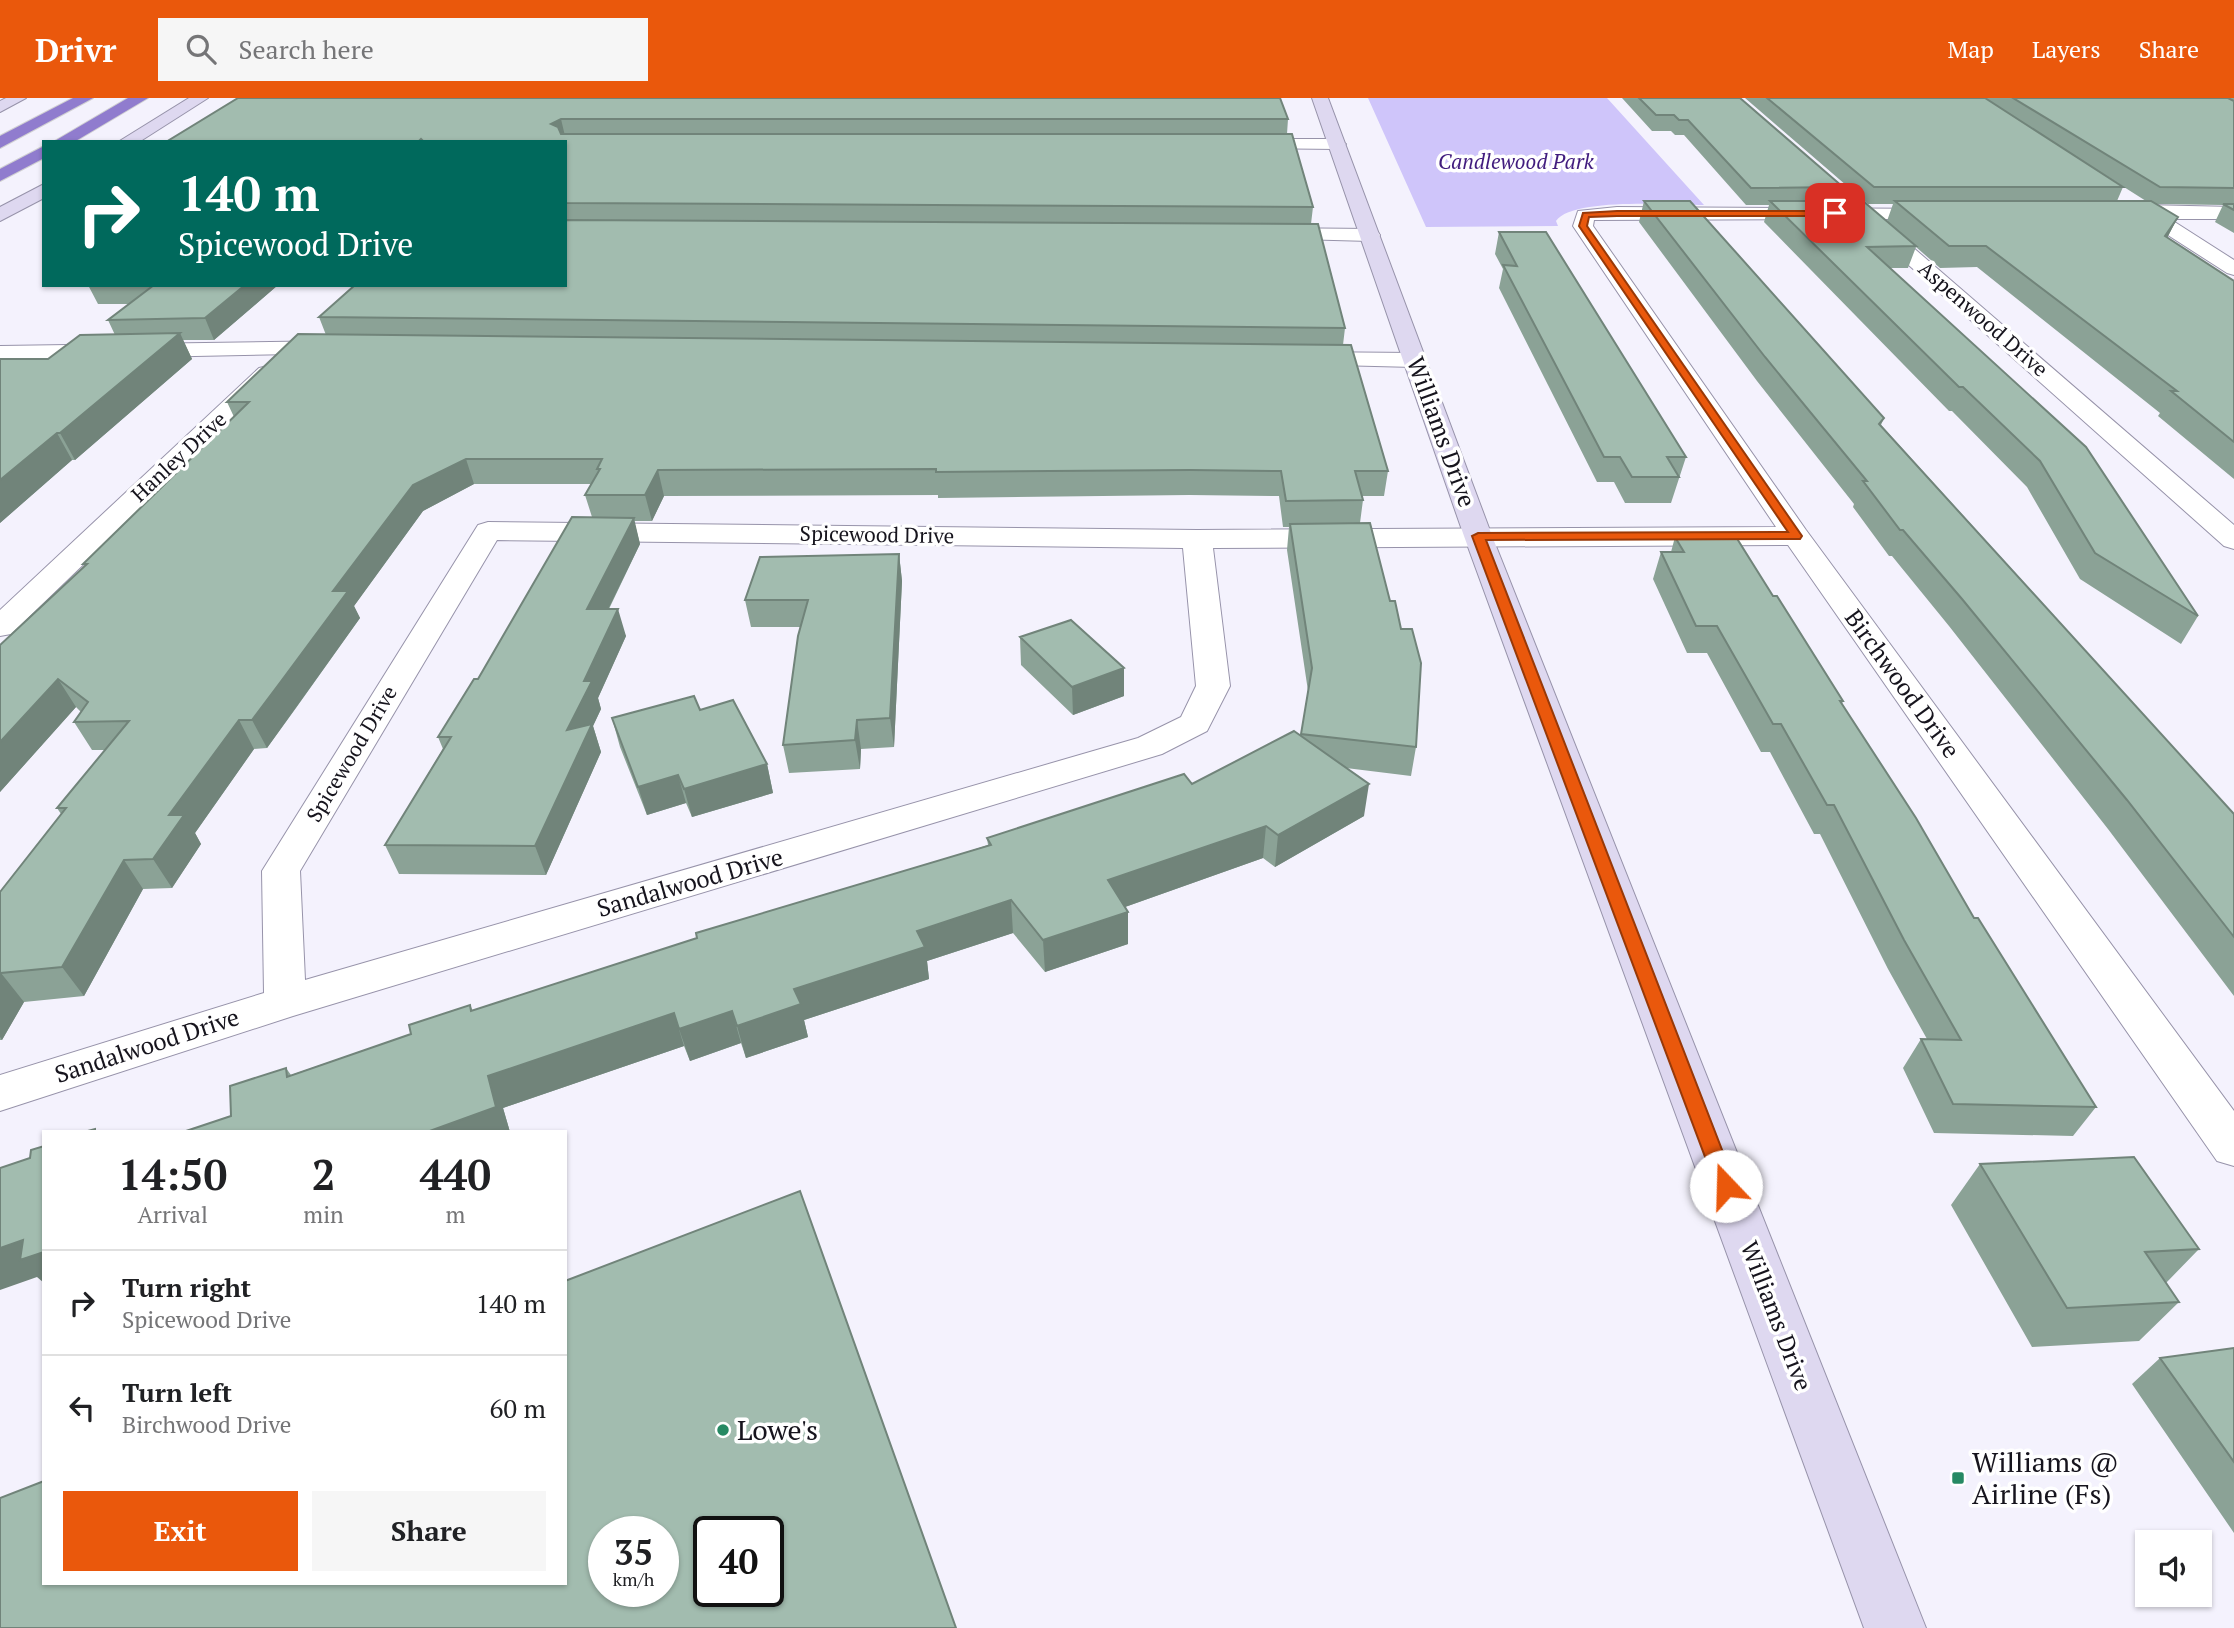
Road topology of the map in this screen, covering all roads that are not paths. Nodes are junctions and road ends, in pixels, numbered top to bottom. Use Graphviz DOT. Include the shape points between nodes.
graph roads {
  1 [pos="18,98"];
  2 [pos="86,98"];
  3 [pos="140,98"];
  4 [pos="200,98"];
  5 [pos="1320,98"];
  6 [pos="0,107"];
  7 [pos="65,140"];
  8 [pos="129,140"];
  9 [pos="0,143"];
  10 [pos="1227,144"];
  11 [pos="1337,144"];
  12 [pos="42,152"];
  13 [pos="0,176"];
  14 [pos="42,191"];
  15 [pos="1842,195"];
  16 [pos="2123,198"];
  17 [pos="1957,213"];
  18 [pos="2092,213"];
  19 [pos="2147,213"];
  20 [pos="2234,213"];
  21 [pos="1863,214"];
  22 [pos="0,215"];
  23 [pos="1245,234"];
  24 [pos="1370,235"];
  25 [pos="2234,269"];
  26 [pos="321,321"];
  27 [pos="294,348"];
  28 [pos="363,348"];
  29 [pos="0,353"];
  30 [pos="1276,358"];
  31 [pos="1414,360"];
  32 [pos="1478,536"];
  33 [pos="1796,536"];
  34 [pos="1197,538"];
  35 [pos="2234,540"];
  36 [pos="0,627"];
  37 [pos="285,1002"];
  38 [pos="0,1093"];
  39 [pos="2234,1147"];
  40 [pos="1895,1628"];
  1 -- 6 [label="street"];
  2 -- 9 [label="highway"];
  3 -- 7 [label="highway"];
  4 -- 8 [label="street"];
  5 -- 11 [label="street, Williams Drive"];
  10 -- 11 [label="street"];
  11 -- 24 [label="street, Williams Drive"];
  12 -- 13 [label="highway"];
  14 -- 22 [label="street"];
  15 -- 21 [label="street, Aspenwood Drive"];
  16 -- 19 [label="street"];
  17 -- 21 [label="street"];
  18 -- 19 [label="street"];
  19 -- 20 [label="street"];
  19 -- 25 [label="street"];
  21 -- 33 [label="street, Birchwood Drive" via="1586,215 1583,226"];
  21 -- 35 [label="street, Aspenwood Drive"];
  23 -- 24 [label="street"];
  24 -- 31 [label="street, Williams Drive"];
  26 -- 27 [label="street, Hanley Drive"];
  27 -- 28 [label="street"];
  27 -- 29 [label="street"];
  27 -- 36 [label="street, Hanley Drive"];
  30 -- 31 [label="street"];
  31 -- 32 [label="street, Williams Drive"];
  32 -- 33 [label="street, Spicewood Drive"];
  32 -- 34 [label="street, Spicewood Drive"];
  32 -- 40 [label="street, Williams Drive"];
  33 -- 39 [label="street, Birchwood Drive"];
  34 -- 37 [label="street, Sandalwood Drive" via="1213,686 1195,724 1150,746"];
  34 -- 37 [label="street, Spicewood Drive" via="488,531 281,871"];
  37 -- 38 [label="street, Sandalwood Drive"];
}
